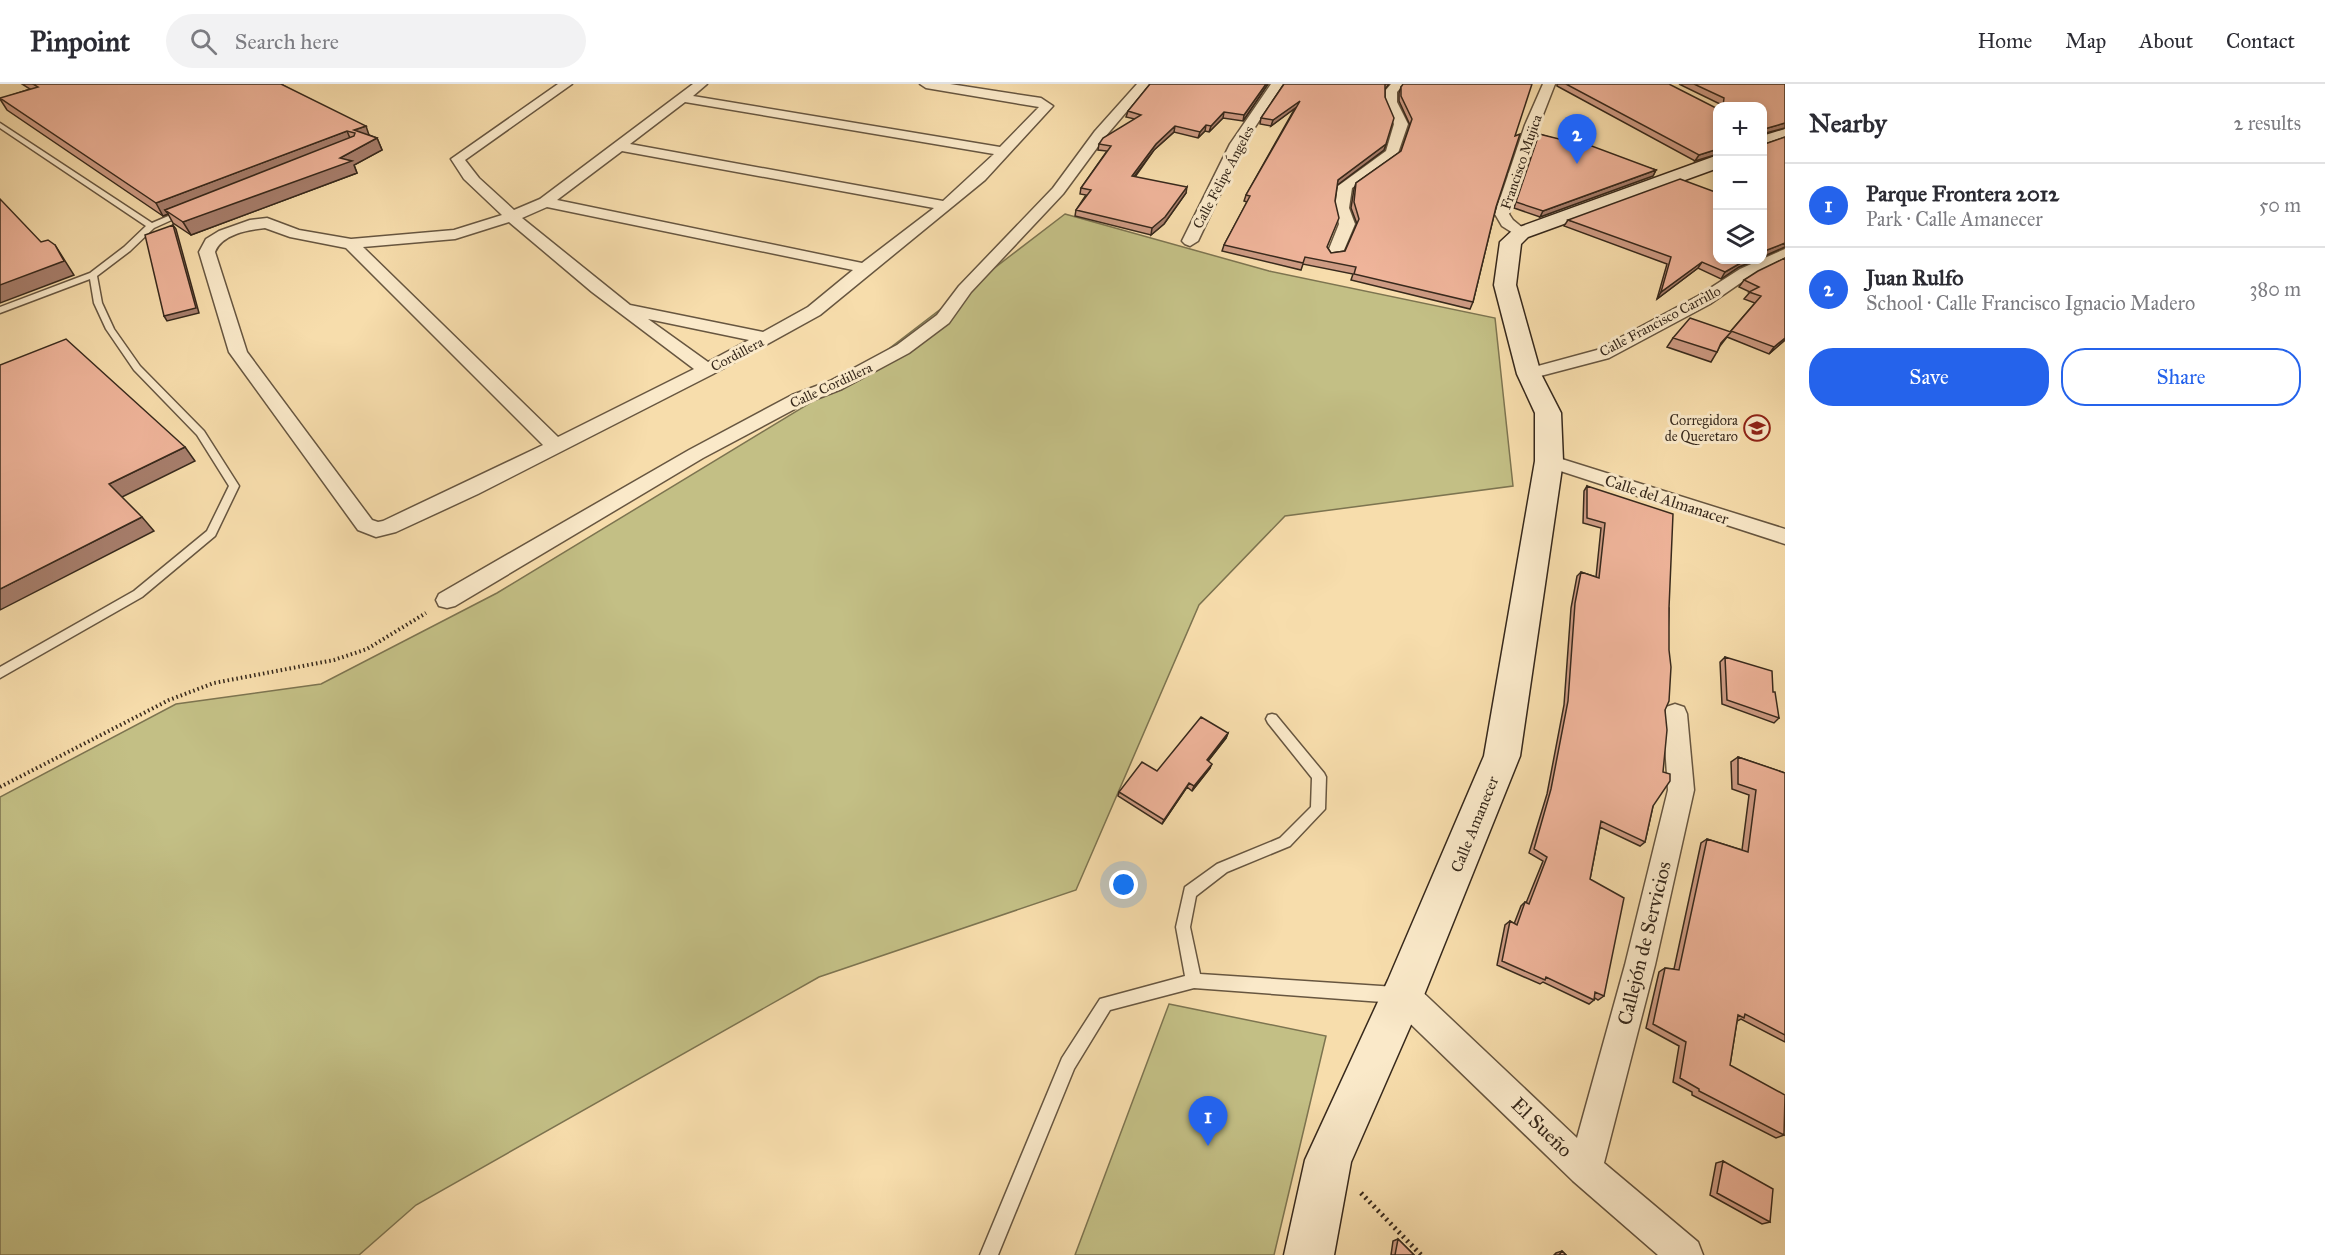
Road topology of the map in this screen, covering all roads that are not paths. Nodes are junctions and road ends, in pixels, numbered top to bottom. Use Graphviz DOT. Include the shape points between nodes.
graph roads {
  1 [pos="566,84"];
  2 [pos="701,84"];
  3 [pos="926,84"];
  4 [pos="1144,84"];
  5 [pos="1277,84"];
  6 [pos="1398,84"];
  7 [pos="1549,84"];
  8 [pos="683,98"];
  9 [pos="0,125"];
  10 [pos="620,146"];
  11 [pos="1004,152"];
  12 [pos="1713,163"];
  13 [pos="545,202"];
  14 [pos="946,206"];
  15 [pos="194,209"];
  16 [pos="511,217"];
  17 [pos="151,226"];
  18 [pos="1521,233"];
  19 [pos="1190,241"];
  20 [pos="351,244"];
  21 [pos="1335,254"];
  22 [pos="1785,254"];
  23 [pos="865,268"];
  24 [pos="93,275"];
  25 [pos="624,309"];
  26 [pos="0,310"];
  27 [pos="766,338"];
  28 [pos="707,370"];
  29 [pos="1529,374"];
  30 [pos="555,446"];
  31 [pos="1549,461"];
  32 [pos="1785,537"];
  33 [pos="447,600"];
  34 [pos="0,673"];
  35 [pos="1675,714"];
  36 [pos="1272,719"];
  37 [pos="1194,981"];
  38 [pos="1403,995"];
  39 [pos="1585,1169"];
  40 [pos="989,1255"];
  41 [pos="1309,1255"];
  42 [pos="1685,1255"];
  1 -- 16 [label="street" via="458,159 463,170"];
  2 -- 8 [label="street"];
  3 -- 11 [label="street, Cordillera" via="1046,103"];
  4 -- 33 [label="street, Calle Cordillera" via="1058,191 964,289 943,319 911,343 696,454"];
  5 -- 19 [label="street, Calle Felipe Ángeles" via="1237,144"];
  6 -- 21 [label="street" via="1391,92 1391,102 1401,124 1392,153 1345,186 1342,208 1347,224"];
  7 -- 18 [label="street, Francisco Mujica" via="1502,214"];
  8 -- 10 [label="street"];
  8 -- 11 [label="street"];
  9 -- 17 [label="lane"];
  10 -- 13 [label="street"];
  10 -- 14 [label="street"];
  11 -- 14 [label="street, Cordillera"];
  12 -- 18 [label="main road"];
  13 -- 16 [label="street"];
  13 -- 23 [label="street"];
  14 -- 23 [label="street, Cordillera"];
  15 -- 17 [label="lane"];
  16 -- 20 [label="street" via="455,234"];
  16 -- 25 [label="street"];
  17 -- 24 [label="lane"];
  18 -- 29 [label="main road, Calle Amanecer" via="1511,242 1505,285"];
  20 -- 30 [label="street"];
  20 -- 30 [label="street, Cordillera" via="295,234 267,223 224,234 211,242 207,252 238,352 365,525 376,530 389,527"];
  22 -- 29 [label="street, Calle Francisco Carrillo" via="1602,354"];
  23 -- 27 [label="street, Cordillera" via="814,311"];
  24 -- 26 [label="lane"];
  24 -- 34 [label="lane" via="98,303 110,328 137,368 201,433 234,486 211,533 138,594"];
  25 -- 27 [label="street"];
  25 -- 28 [label="street"];
  27 -- 28 [label="street, Cordillera"];
  28 -- 30 [label="street, Cordillera"];
  29 -- 31 [label="main road, Calle Amanecer" via="1548,413"];
  31 -- 32 [label="street, Calle del Almanacer"];
  31 -- 38 [label="main road, Calle Amanecer" via="1502,756"];
  35 -- 39 [label="street, Callejón de Servicios" via="1681,790 1640,965"];
  36 -- 37 [label="lane" via="1319,777 1318,809 1285,842 1222,868 1190,892 1183,927"];
  37 -- 38 [label="lane"];
  37 -- 40 [label="lane" via="1106,1004 1068,1064"];
  38 -- 39 [label="street, El Sueño"];
  38 -- 41 [label="main road, Calle Amanecer" via="1328,1160"];
  39 -- 42 [label="street, El Sueño"];
}
